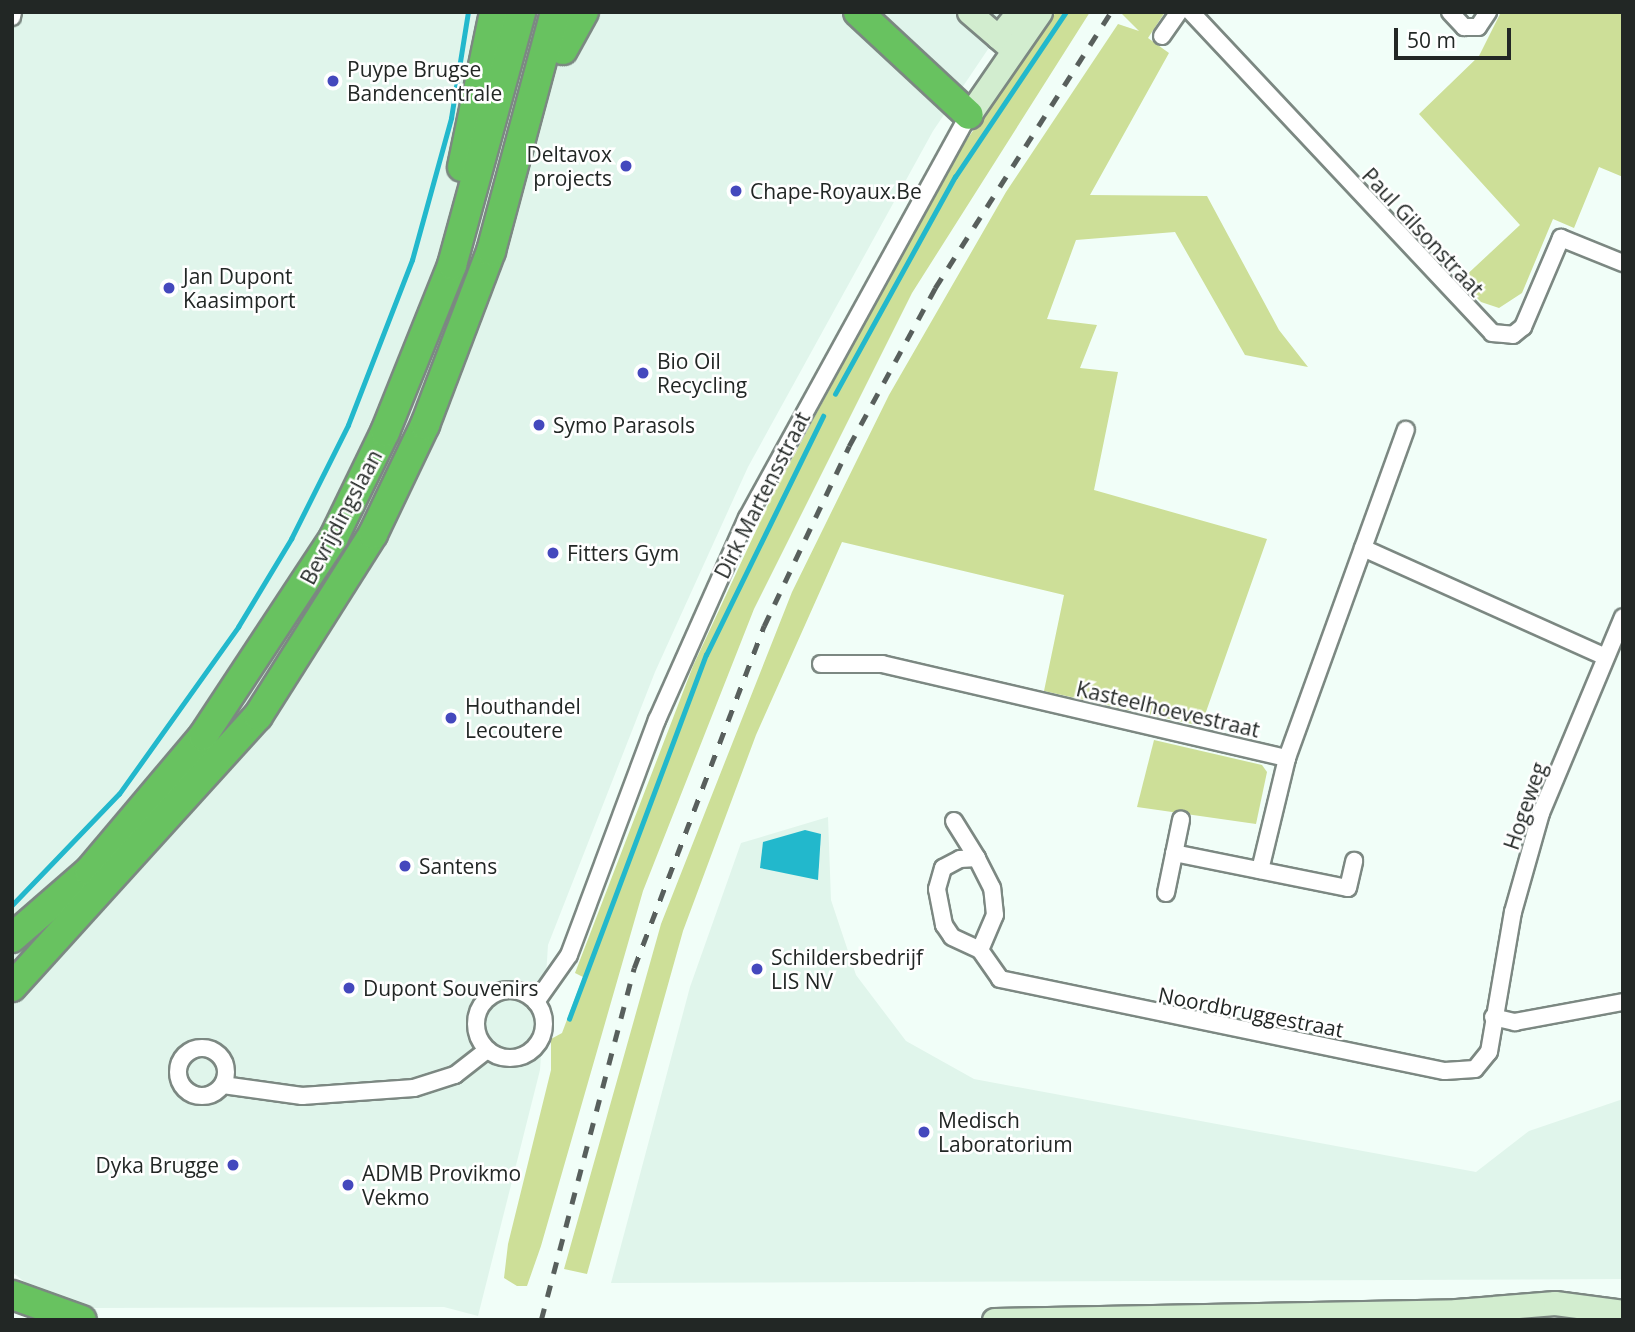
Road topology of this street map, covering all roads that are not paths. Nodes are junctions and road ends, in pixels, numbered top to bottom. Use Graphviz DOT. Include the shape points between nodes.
graph roads {
  1 [pos="521,12"];
  2 [pos="555,12"];
  3 [pos="574,12"];
  4 [pos="584,12"];
  5 [pos="858,12"];
  6 [pos="969,12"];
  7 [pos="1018,12"];
  8 [pos="1040,12"];
  9 [pos="1179,12"];
  10 [pos="1191,12"];
  11 [pos="1450,12"];
  12 [pos="1488,12"];
  13 [pos="493,15"];
  14 [pos="1163,36"];
  15 [pos="1005,43"];
  16 [pos="563,50"];
  17 [pos="969,115"];
  18 [pos="513,175"];
  19 [pos="1623,263"];
  20 [pos="419,354"];
  21 [pos="1406,430"];
  22 [pos="1363,548"];
  23 [pos="1623,617"];
  24 [pos="1606,657"];
  25 [pos="821,664"];
  26 [pos="1287,758"];
  27 [pos="1181,820"];
  28 [pos="954,821"];
  29 [pos="1174,853"];
  30 [pos="977,858"];
  31 [pos="1354,860"];
  32 [pos="1261,870"];
  33 [pos="1166,893"];
  34 [pos="65,928"];
  35 [pos="12,938"];
  36 [pos="980,950"];
  37 [pos="12,966"];
  38 [pos="12,987"];
  39 [pos="1623,1002"];
  40 [pos="536,1003"];
  41 [pos="1493,1017"];
  42 [pos="487,1050"];
  43 [pos="223,1085"];
  44 [pos="12,1295"];
  45 [pos="1623,1312"];
  46 [pos="82,1320"];
  47 [pos="994,1320"];
  1 -- 20 [label="highway, Bevrijdingslaan" via="452,265"];
  2 -- 18 [label="highway, Bevrijdingslaan"];
  3 -- 16 [label="highway"];
  4 -- 16 [label="highway"];
  5 -- 17 [label="highway"];
  6 -- 15 [label="street"];
  7 -- 15 [label="street"];
  8 -- 15 [label="street, Dirk Martensstraat"];
  9 -- 14 [label="street"];
  10 -- 19 [label="street, Paul Gilsonstraat" via="1492,332 1513,335 1522,327 1561,237"];
  11 -- 12 [label="street" via="1464,27 1478,27"];
  13 -- 20 [label="highway" via="459,181 422,305"];
  15 -- 17 [label="street, Dirk Martensstraat"];
  16 -- 18 [label="highway" via="536,140"];
  17 -- 40 [label="street, Dirk Martensstraat" via="747,518 663,707 569,955"];
  18 -- 34 [label="highway, Bevrijdingslaan" via="425,425 312,638 199,788"];
  20 -- 35 [label="highway, Bevrijdingslaan" via="334,537 241,684 89,871"];
  21 -- 22 [label="street"];
  22 -- 24 [label="street"];
  22 -- 26 [label="street"];
  23 -- 24 [label="street, Hogeweg"];
  24 -- 41 [label="street, Hogeweg" via="1541,813"];
  25 -- 26 [label="street, Kasteelhoevestraat" via="882,664"];
  26 -- 32 [label="street"];
  27 -- 29 [label="street"];
  28 -- 30 [label="street"];
  29 -- 32 [label="street"];
  29 -- 33 [label="street"];
  30 -- 36 [label="street" via="992,888 995,915"];
  30 -- 36 [label="street, Noordbruggestraat" via="943,868 937,889 952,937"];
  31 -- 32 [label="street" via="1348,888"];
  34 -- 37 [label="highway"];
  34 -- 38 [label="highway"];
  36 -- 41 [label="street, Noordbruggestraat" via="1000,979 1057,994 1452,1072 1484,1060"];
  39 -- 41 [label="street" via="1515,1021"];
  40 -- 42 [label="street" via="544,1030 533,1050 509,1059"];
  40 -- 42 [label="street" via="512,990 485,1000 475,1025"];
  42 -- 43 [label="street" via="455,1075 414,1088 302,1096"];
  44 -- 46 [label="highway"];
  45 -- 47 [label="street" via="1555,1303 1456,1311"];
}
